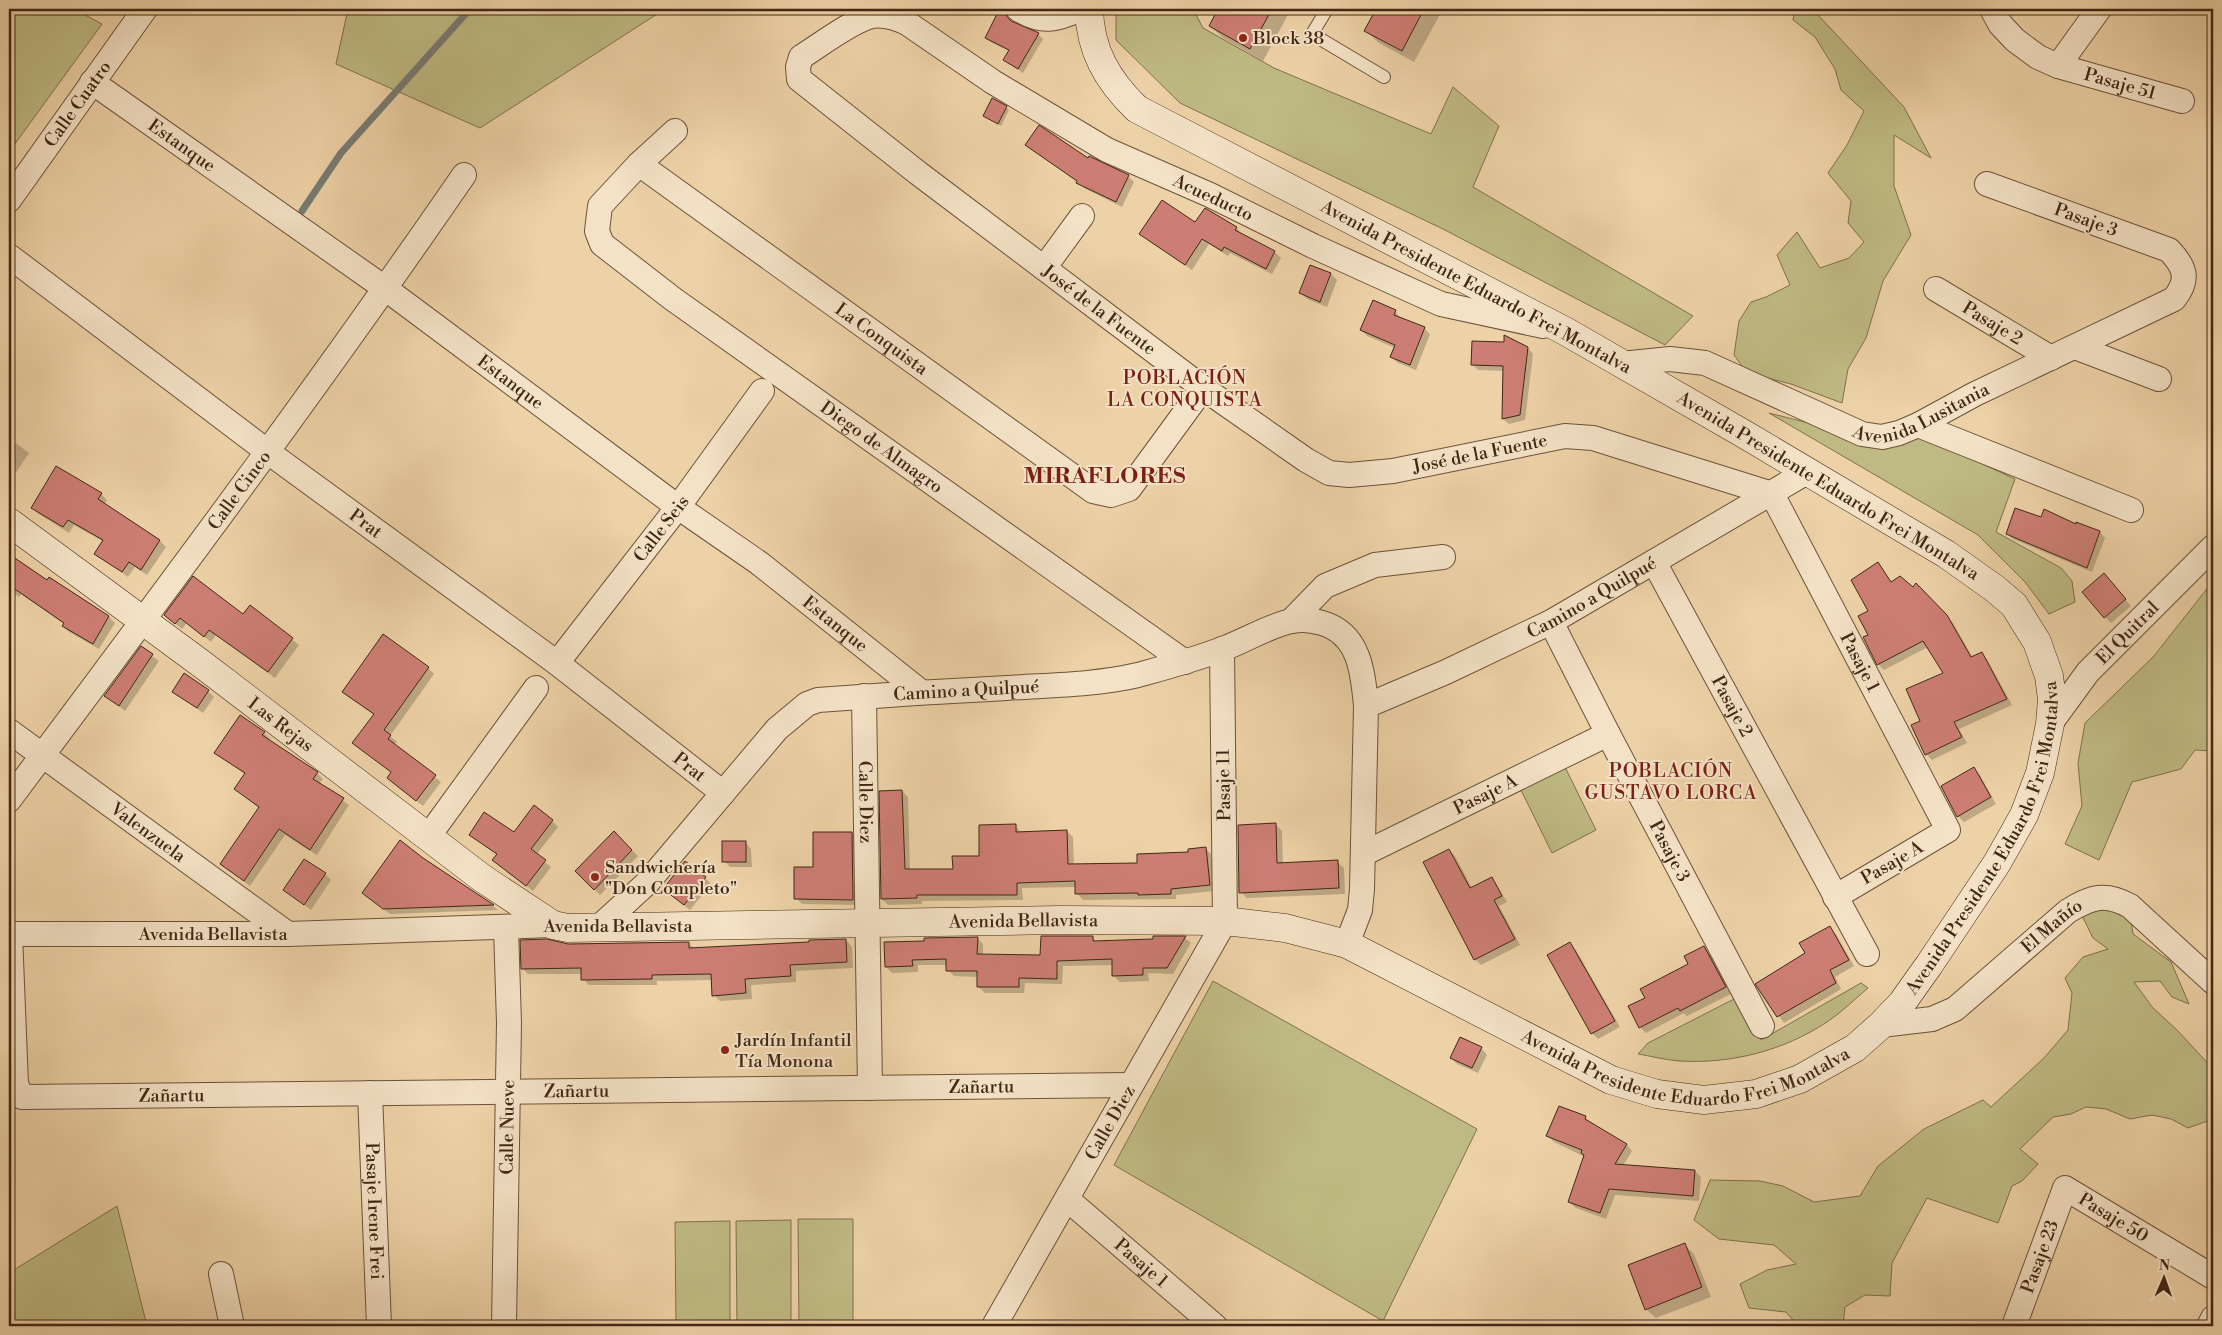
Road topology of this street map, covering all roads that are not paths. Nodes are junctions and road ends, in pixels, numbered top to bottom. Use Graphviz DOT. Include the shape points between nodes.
graph roads {
  1 [pos="145,9"];
  2 [pos="1018,9"];
  3 [pos="1081,9"];
  4 [pos="1090,9"];
  5 [pos="1328,9"];
  6 [pos="1992,9"];
  7 [pos="2099,9"];
  8 [pos="883,16"];
  9 [pos="2058,66"];
  10 [pos="1384,78"];
  11 [pos="92,82"];
  12 [pos="2182,101"];
  13 [pos="675,131"];
  14 [pos="639,164"];
  15 [pos="464,175"];
  16 [pos="1987,184"];
  17 [pos="9,200"];
  18 [pos="1082,216"];
  19 [pos="9,256"];
  20 [pos="2180,262"];
  21 [pos="1044,268"];
  22 [pos="386,289"];
  23 [pos="1936,289"];
  24 [pos="1566,331"];
  25 [pos="2076,347"];
  26 [pos="2051,358"];
  27 [pos="1621,364"];
  28 [pos="2159,379"];
  29 [pos="1203,388"];
  30 [pos="762,391"];
  31 [pos="1918,425"];
  32 [pos="268,452"];
  33 [pos="1807,472"];
  34 [pos="1772,494"];
  35 [pos="678,507"];
  36 [pos="2131,510"];
  37 [pos="9,522"];
  38 [pos="2213,547"];
  39 [pos="1443,557"];
  40 [pos="1654,562"];
  41 [pos="142,619"];
  42 [pos="1292,621"];
  43 [pos="1551,622"];
  44 [pos="1222,649"];
  45 [pos="1185,662"];
  46 [pos="557,663"];
  47 [pos="536,688"];
  48 [pos="921,692"];
  49 [pos="864,696"];
  50 [pos="1366,706"];
  51 [pos="2050,724"];
  52 [pos="9,731"];
  53 [pos="1608,734"];
  54 [pos="42,756"];
  55 [pos="722,793"];
  56 [pos="9,800"];
  57 [pos="1948,830"];
  58 [pos="428,837"];
  59 [pos="1363,854"];
  60 [pos="1835,897"];
  61 [pos="1225,921"];
  62 [pos="866,922"];
  63 [pos="553,925"];
  64 [pos="599,927"];
  65 [pos="506,928"];
  66 [pos="9,934"];
  67 [pos="288,934"];
  68 [pos="1347,944"];
  69 [pos="1867,954"];
  70 [pos="2213,982"];
  71 [pos="1882,1025"];
  72 [pos="1762,1026"];
  73 [pos="1131,1085"];
  74 [pos="870,1088"];
  75 [pos="508,1092"];
  76 [pos="370,1093"];
  77 [pos="2066,1188"];
  78 [pos="1067,1198"];
  79 [pos="221,1274"];
  80 [pos="2213,1277"];
  81 [pos="2213,1318"];
  82 [pos="232,1326"];
  83 [pos="379,1326"];
  84 [pos="504,1326"];
  85 [pos="994,1326"];
  86 [pos="1215,1326"];
  87 [pos="2014,1326"];
  88 [pos="2209,1326"];
  1 -- 11 [label="street, Calle Cuatro"];
  2 -- 3 [label="street" via="1031,17 1044,19 1061,18"];
  4 -- 24 [label="street, Avenida Presidente Eduardo Frei Montalva" via="1092,41 1099,59 1120,93 1137,109"];
  5 -- 10 [label="lane" via="1312,34"];
  6 -- 9 [label="street, Pasaje 51" via="2000,24 2015,40 2038,57"];
  7 -- 9 [label="street, Pasaje 51"];
  8 -- 21 [label="street, José de la Fuente" via="860,20 801,57 799,79"];
  8 -- 24 [label="street, Acueducto" via="907,23 993,82 1107,150 1210,195 1382,279 1441,304"];
  9 -- 12 [label="street, Pasaje 51"];
  11 -- 17 [label="street, Calle Cuatro"];
  11 -- 22 [label="street, Estanque"];
  13 -- 14 [label="street"];
  14 -- 29 [label="street, La Conquista" via="1093,491 1111,495 1128,489"];
  14 -- 45 [label="street, Diego de Almagro" via="600,206 597,231 602,244 673,299"];
  15 -- 22 [label="street, Calle Cinco"];
  16 -- 20 [label="street, Pasaje 3" via="2169,250"];
  18 -- 21 [label="street"];
  19 -- 32 [label="street, Prat"];
  20 -- 25 [label="street, Avenida Lusitania" via="2184,279 2182,290 2174,299"];
  21 -- 29 [label="street, José de la Fuente"];
  22 -- 32 [label="street, Calle Cinco"];
  22 -- 35 [label="street, Estanque"];
  23 -- 26 [label="street, Pasaje 2"];
  24 -- 27 [label="street, Avenida Presidente Eduardo Frei Montalva"];
  25 -- 26 [label="street, Avenida Lusitania"];
  25 -- 28 [label="street"];
  26 -- 31 [label="street, Avenida Lusitania"];
  27 -- 31 [label="street, Avenida Lusitania" via="1670,359 1705,363 1862,434 1882,437"];
  27 -- 33 [label="street, Avenida Presidente Eduardo Frei Montalva"];
  29 -- 34 [label="street, José de la Fuente" via="1329,473 1349,475 1393,471 1579,435"];
  30 -- 35 [label="street, Calle Seis"];
  31 -- 36 [label="street"];
  32 -- 41 [label="street, Calle Cinco"];
  32 -- 46 [label="street, Prat"];
  33 -- 34 [label="street, Camino a Quilpué"];
  33 -- 51 [label="street, Avenida Presidente Eduardo Frei Montalva" via="1946,554 2014,605 2037,642 2049,676 2052,699"];
  34 -- 40 [label="street, Camino a Quilpué"];
  34 -- 57 [label="street, Pasaje 1"];
  35 -- 46 [label="street, Calle Seis"];
  35 -- 48 [label="street, Estanque" via="759,563"];
  37 -- 41 [label="street, Las Rejas"];
  38 -- 51 [label="street, El Quitral" via="2088,672"];
  39 -- 42 [label="street" via="1375,565 1325,586"];
  40 -- 43 [label="street, Camino a Quilpué"];
  40 -- 60 [label="street, Pasaje 2"];
  41 -- 54 [label="street, Calle Cinco"];
  41 -- 58 [label="street, Las Rejas"];
  42 -- 44 [label="street, Camino a Quilpué"];
  42 -- 50 [label="street, Camino a Quilpué" via="1323,623 1347,639 1362,670"];
  43 -- 50 [label="street, Camino a Quilpué"];
  43 -- 53 [label="street, Pasaje 3"];
  44 -- 45 [label="street, Camino a Quilpué"];
  44 -- 61 [label="street, Pasaje 11"];
  45 -- 48 [label="street, Camino a Quilpué" via="1137,675 1088,683"];
  46 -- 55 [label="street, Prat"];
  47 -- 58 [label="street"];
  48 -- 49 [label="street, Camino a Quilpué"];
  49 -- 55 [label="street, Camino a Quilpué" via="807,704 777,728"];
  49 -- 62 [label="street, Calle Diez"];
  50 -- 59 [label="street, Camino a Quilpué"];
  51 -- 71 [label="street, Avenida Presidente Eduardo Frei Montalva" via="2040,773 2024,815 2009,842 1929,965"];
  52 -- 54 [label="street, Valenzuela"];
  53 -- 59 [label="street, Pasaje A"];
  53 -- 72 [label="street, Pasaje 3"];
  54 -- 56 [label="street, Calle Cinco"];
  54 -- 67 [label="street, Valenzuela"];
  55 -- 64 [label="street, Camino a Quilpué" via="647,883"];
  57 -- 60 [label="street, Pasaje A"];
  58 -- 63 [label="street, Las Rejas"];
  59 -- 68 [label="street, Camino a Quilpué" via="1360,910"];
  60 -- 69 [label="street, Pasaje 2"];
  61 -- 62 [label="street, Avenida Bellavista"];
  61 -- 68 [label="street, Avenida Presidente Eduardo Frei Montalva" via="1285,928"];
  61 -- 73 [label="street, Calle Diez"];
  62 -- 64 [label="street, Avenida Bellavista"];
  62 -- 74 [label="street, Calle Diez"];
  63 -- 64 [label="street, Avenida Bellavista"];
  63 -- 65 [label="street, Avenida Bellavista"];
  65 -- 67 [label="street, Avenida Bellavista"];
  65 -- 75 [label="street, Calle Nueve"];
  66 -- 67 [label="street, Avenida Bellavista"];
  66 -- 76 [label="street, Zañartu" via="16,1084 22,1097"];
  68 -- 71 [label="street, Avenida Presidente Eduardo Frei Montalva" via="1611,1080 1657,1094 1704,1100 1756,1094 1800,1079 1854,1048"];
  70 -- 71 [label="street, El Mañío" via="2130,906 2101,897 2086,900 2068,911 1955,1009 1932,1019"];
  73 -- 74 [label="street, Zañartu"];
  73 -- 78 [label="street, Calle Diez"];
  74 -- 75 [label="street, Zañartu"];
  75 -- 76 [label="street, Zañartu"];
  75 -- 84 [label="street, Calle Nueve"];
  76 -- 83 [label="street, Pasaje Irene Frei"];
  77 -- 80 [label="street, Pasaje 50"];
  77 -- 87 [label="street, Pasaje 23"];
  78 -- 85 [label="street, Calle Diez"];
  78 -- 86 [label="street, Pasaje 1"];
  79 -- 82 [label="street"];
  81 -- 88 [label="street"];
}
